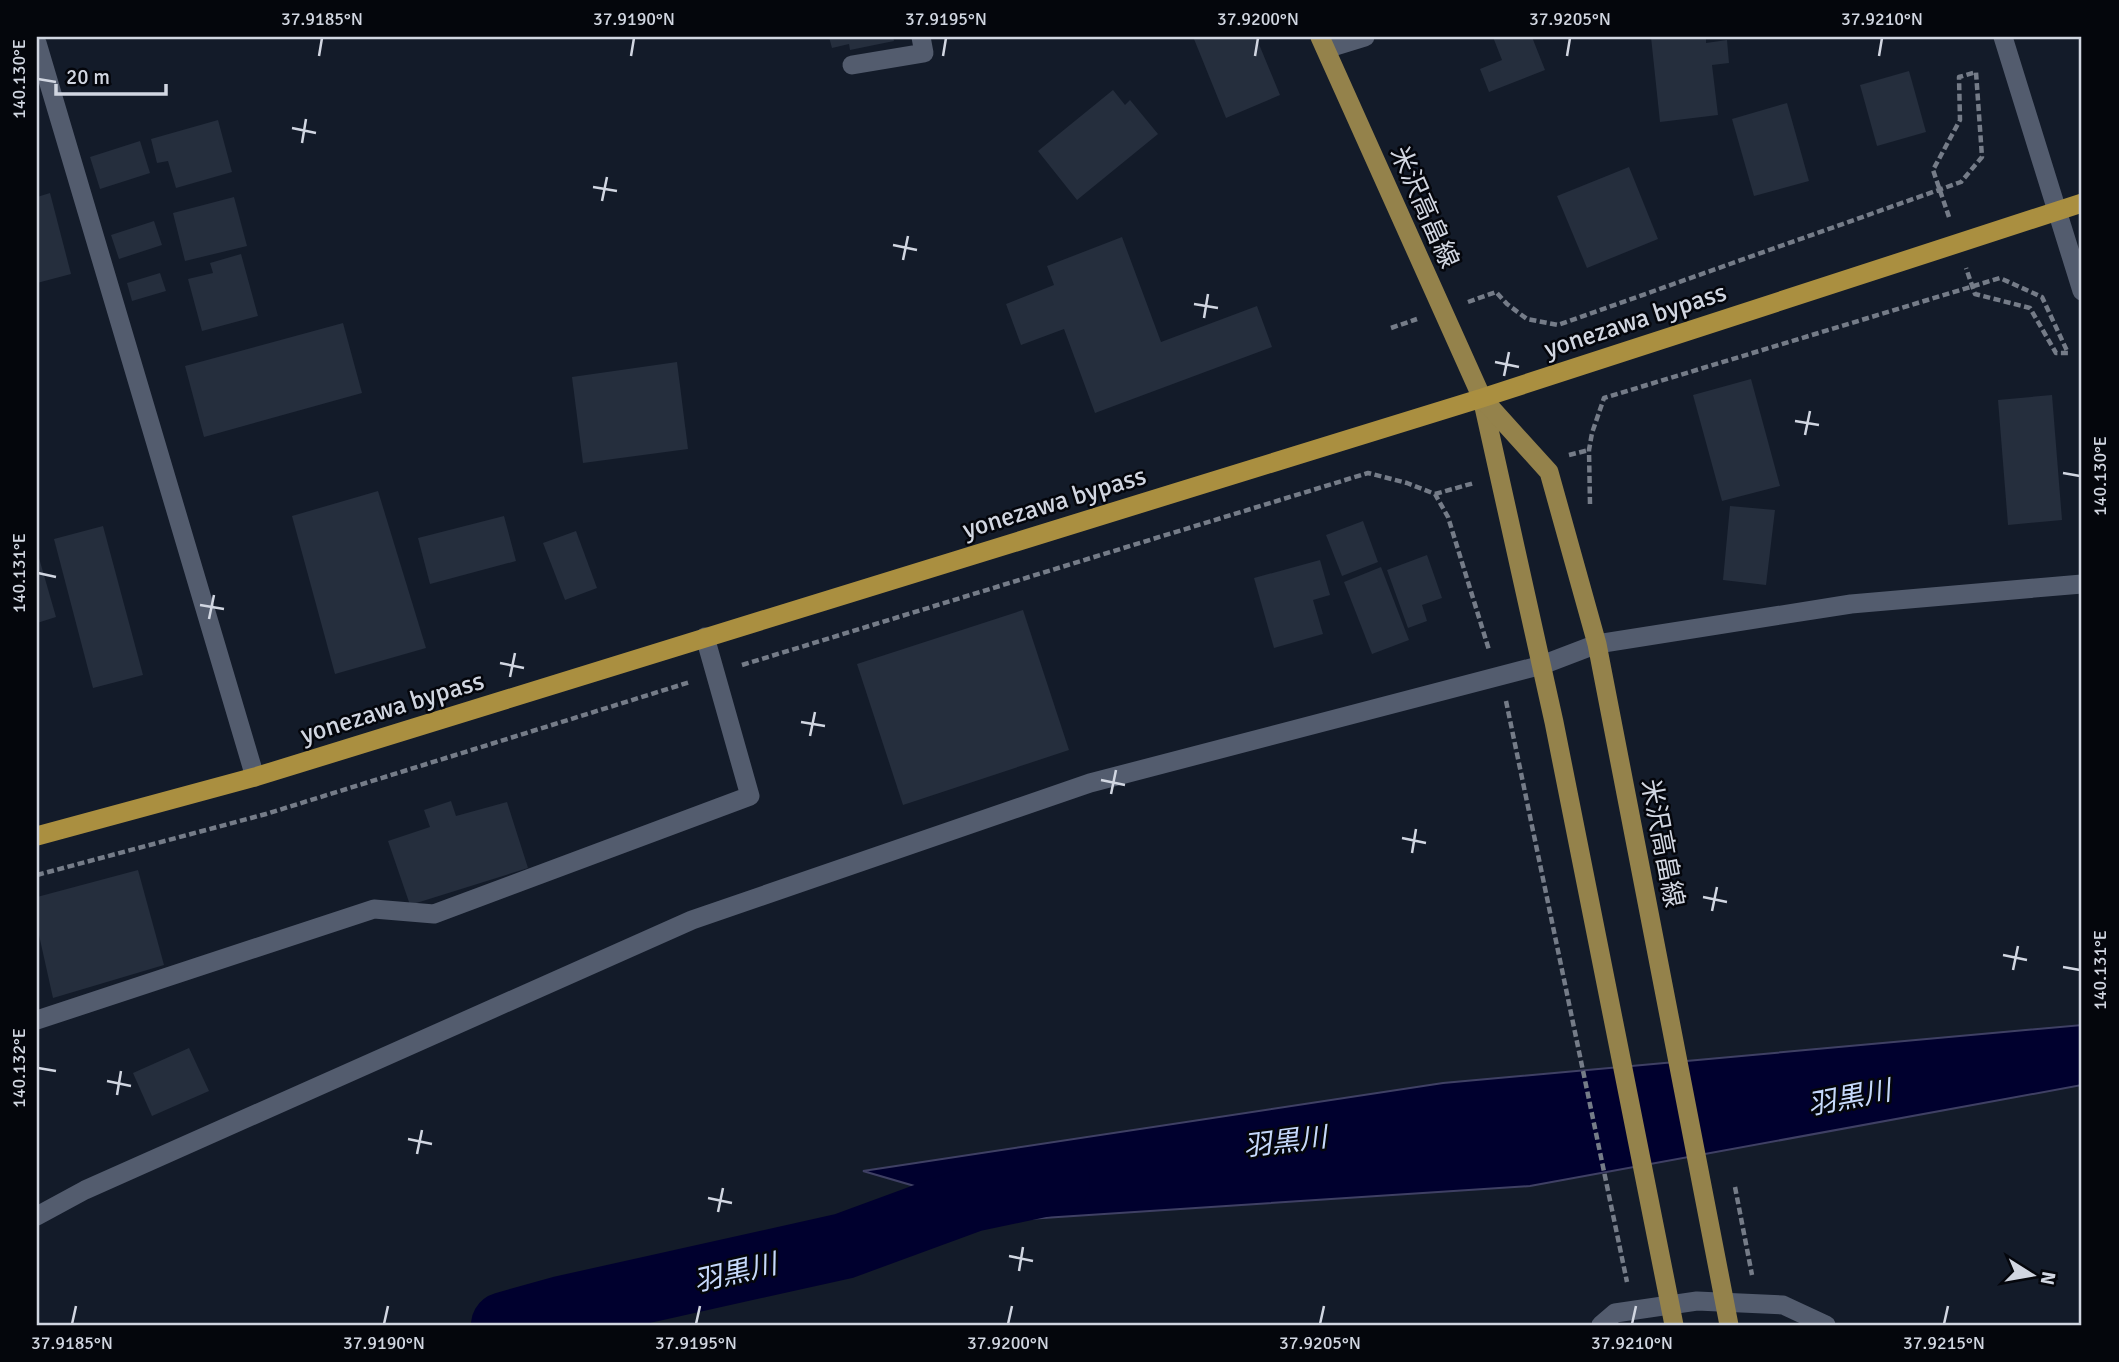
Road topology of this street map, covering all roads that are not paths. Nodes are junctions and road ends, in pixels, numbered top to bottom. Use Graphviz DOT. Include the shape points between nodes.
graph roads {
  1 [pos="921,37"];
  2 [pos="1365,37"];
  3 [pos="2003,37"];
  4 [pos="37,43"];
  5 [pos="1323,43"];
  6 [pos="852,65"];
  7 [pos="2082,203"];
  8 [pos="2058,211"];
  9 [pos="2082,291"];
  10 [pos="1482,398"];
  11 [pos="2082,584"];
  12 [pos="705,637"];
  13 [pos="1597,644"];
  14 [pos="1542,665"];
  15 [pos="255,777"];
  16 [pos="37,836"];
  17 [pos="37,1020"];
  18 [pos="37,1216"];
  19 [pos="1601,1325"];
  20 [pos="1674,1325"];
  21 [pos="1729,1325"];
  22 [pos="1826,1325"];
  1 -- 6 [label="street" via="924,53"];
  2 -- 5 [label="street"];
  3 -- 8 [label="street"];
  4 -- 15 [label="street"];
  5 -- 10 [label="main road, 米沢高畠線"];
  7 -- 8 [label="highway, yonezawa bypass"];
  8 -- 9 [label="street"];
  8 -- 10 [label="highway, yonezawa bypass"];
  10 -- 12 [label="highway, yonezawa bypass"];
  10 -- 13 [label="main road, 米沢高畠線" via="1549,472"];
  10 -- 14 [label="main road, 米沢高畠線"];
  11 -- 13 [label="street" via="1851,604"];
  12 -- 15 [label="highway, yonezawa bypass"];
  12 -- 17 [label="street" via="750,796 434,914 374,909"];
  13 -- 14 [label="street"];
  13 -- 21 [label="main road, 米沢高畠線"];
  14 -- 18 [label="street" via="1090,783 692,920"];
  14 -- 20 [label="main road, 米沢高畠線"];
  15 -- 16 [label="highway, yonezawa bypass"];
  19 -- 22 [label="street" via="1615,1313 1697,1301 1783,1305"];
}
